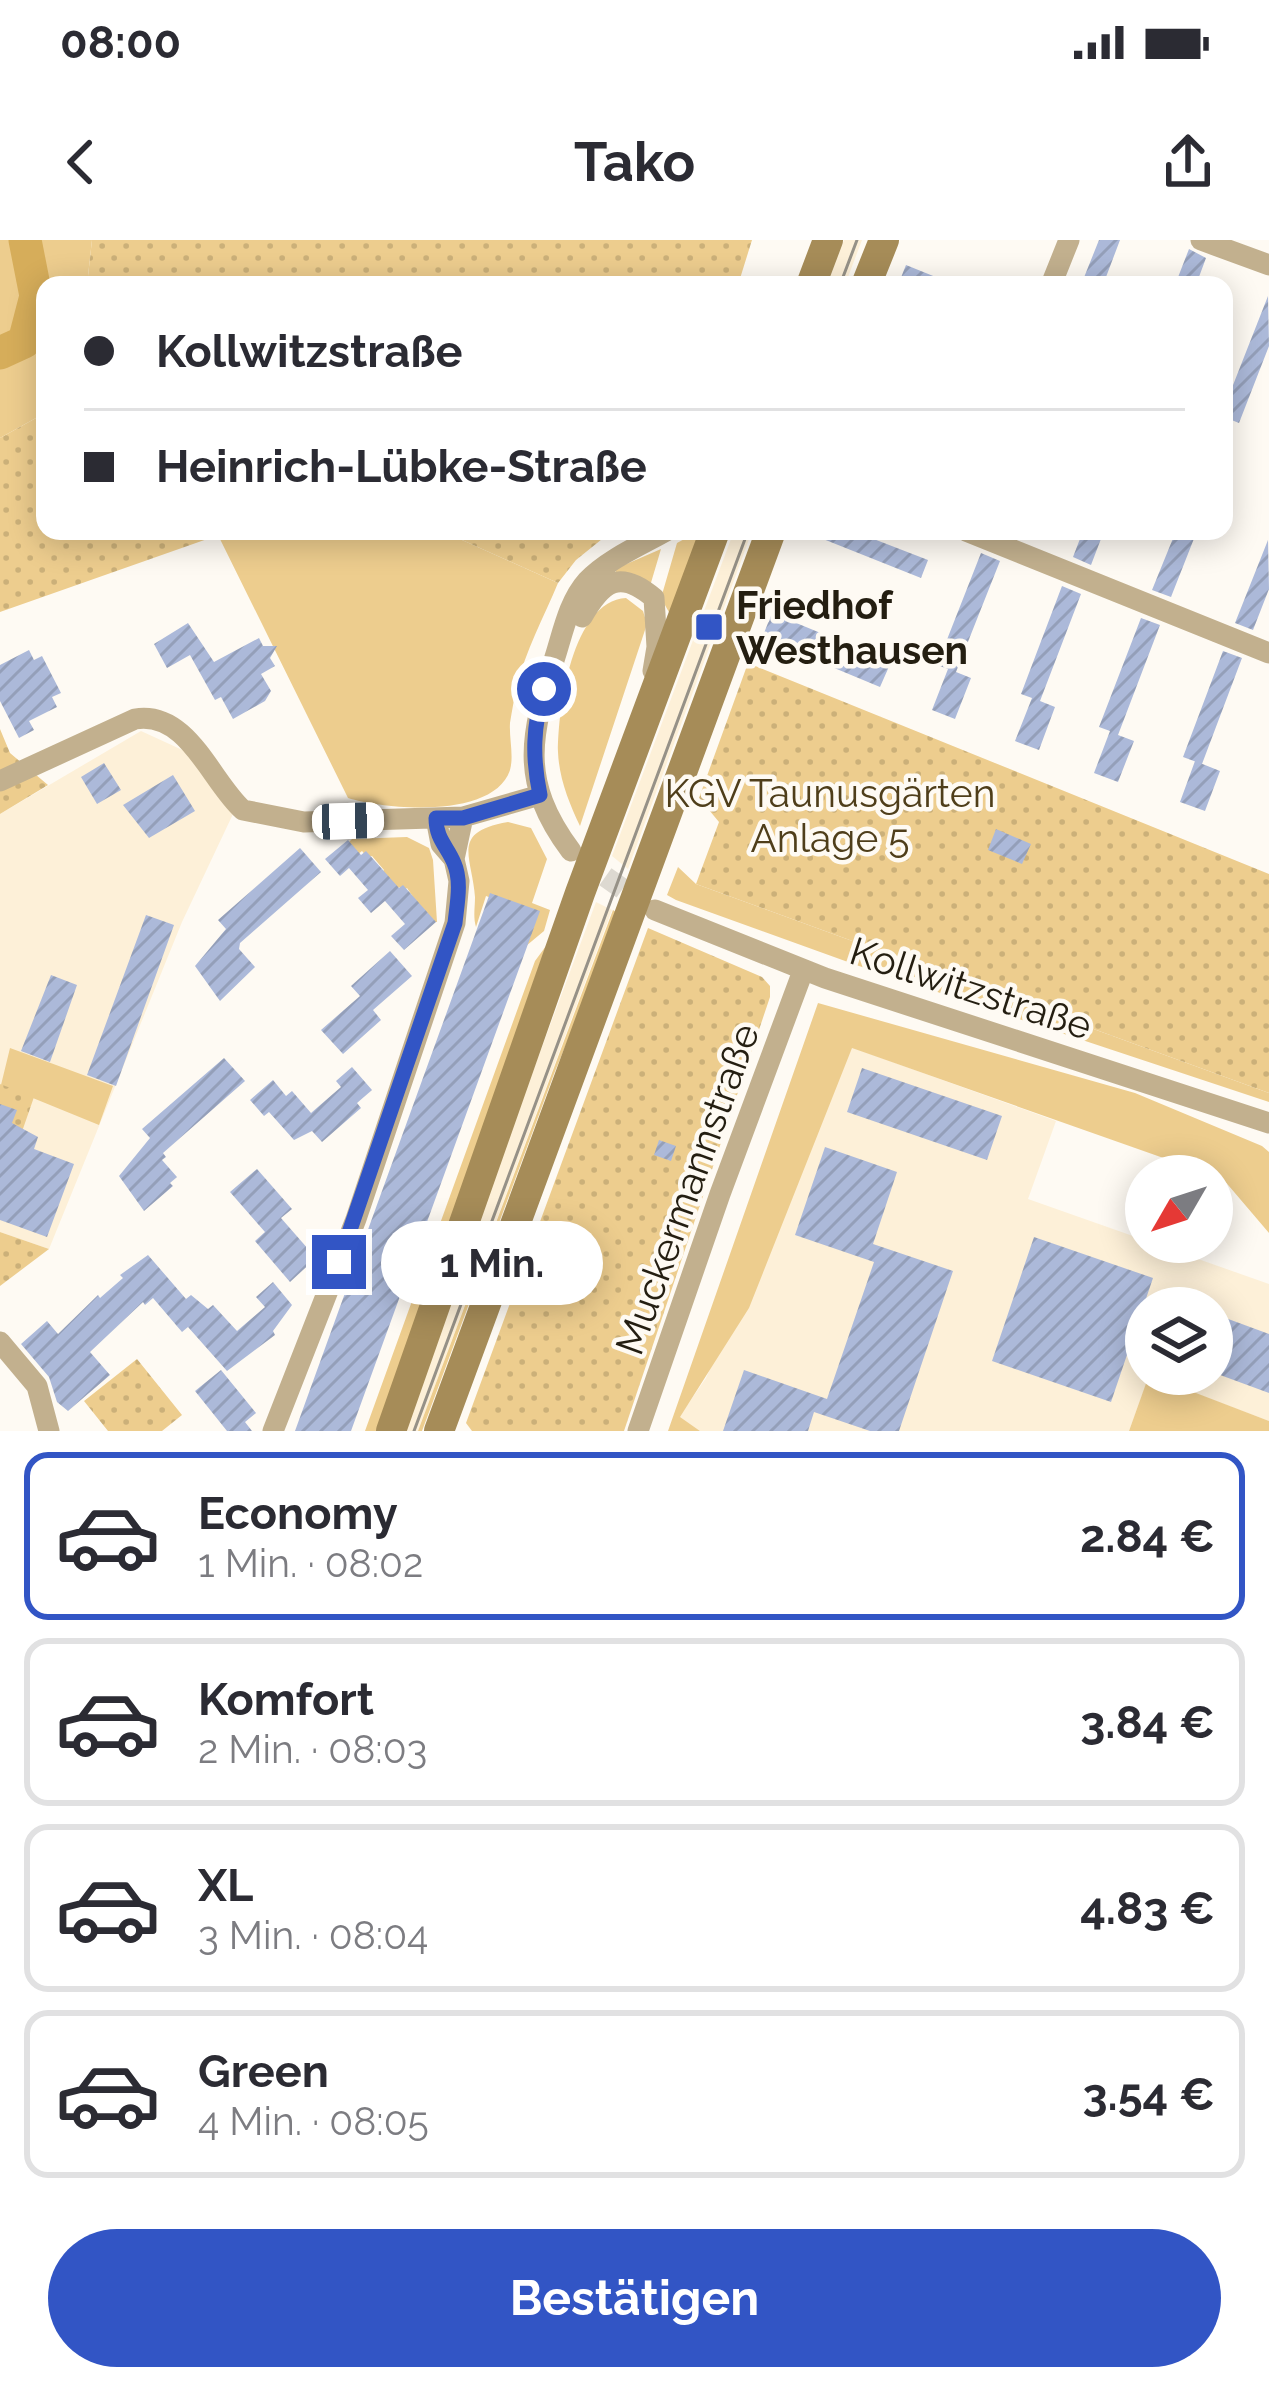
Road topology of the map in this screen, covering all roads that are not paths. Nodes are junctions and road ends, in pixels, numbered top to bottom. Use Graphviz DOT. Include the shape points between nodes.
graph roads {
  1 [pos="828,240"];
  2 [pos="884,240"];
  3 [pos="1070,240"];
  4 [pos="1201,240"];
  5 [pos="1269,265"];
  6 [pos="814,276"];
  7 [pos="870,276"];
  8 [pos="1056,276"];
  9 [pos="652,540"];
  10 [pos="712,540"];
  11 [pos="768,540"];
  12 [pos="988,540"];
  13 [pos="1269,653"];
  14 [pos="551,669"];
  15 [pos="648,707"];
  16 [pos="0,781"];
  17 [pos="540,795"];
  18 [pos="436,818"];
  19 [pos="463,818"];
  20 [pos="585,848"];
  21 [pos="454,860"];
  22 [pos="642,914"];
  23 [pos="803,971"];
  24 [pos="1269,1124"];
  25 [pos="0,1342"];
  26 [pos="453,1395"];
  27 [pos="50,1431"];
  28 [pos="273,1431"];
  29 [pos="391,1431"];
  30 [pos="440,1431"];
  31 [pos="452,1431"];
  32 [pos="638,1431"];
  1 -- 6 [label="main road"];
  2 -- 7 [label="main road"];
  3 -- 8 [label="street"];
  4 -- 5 [label="street"];
  9 -- 14 [label="street" via="586,581"];
  10 -- 15 [label="main road"];
  11 -- 22 [label="main road" via="643,880"];
  12 -- 13 [label="street"];
  14 -- 15 [label="street" via="596,594 625,581 640,586 654,598"];
  14 -- 17 [label="street" via="534,734"];
  15 -- 20 [label="main road"];
  16 -- 18 [label="street" via="149,717 194,749 243,810 304,822"];
  17 -- 19 [label="street"];
  17 -- 20 [label="street"];
  18 -- 19 [label="street"];
  18 -- 21 [label="street"];
  19 -- 21 [label="street"];
  20 -- 29 [label="main road" via="580,893"];
  21 -- 28 [label="street" via="455,923 356,1219"];
  22 -- 23 [label="street, Kollwitzstraße"];
  22 -- 26 [label="main road"];
  23 -- 24 [label="street, Kollwitzstraße"];
  23 -- 32 [label="street, Muckermannstraße"];
  25 -- 27 [label="street" via="37,1386"];
  26 -- 30 [label="main road"];
  26 -- 31 [label="street"];
}
